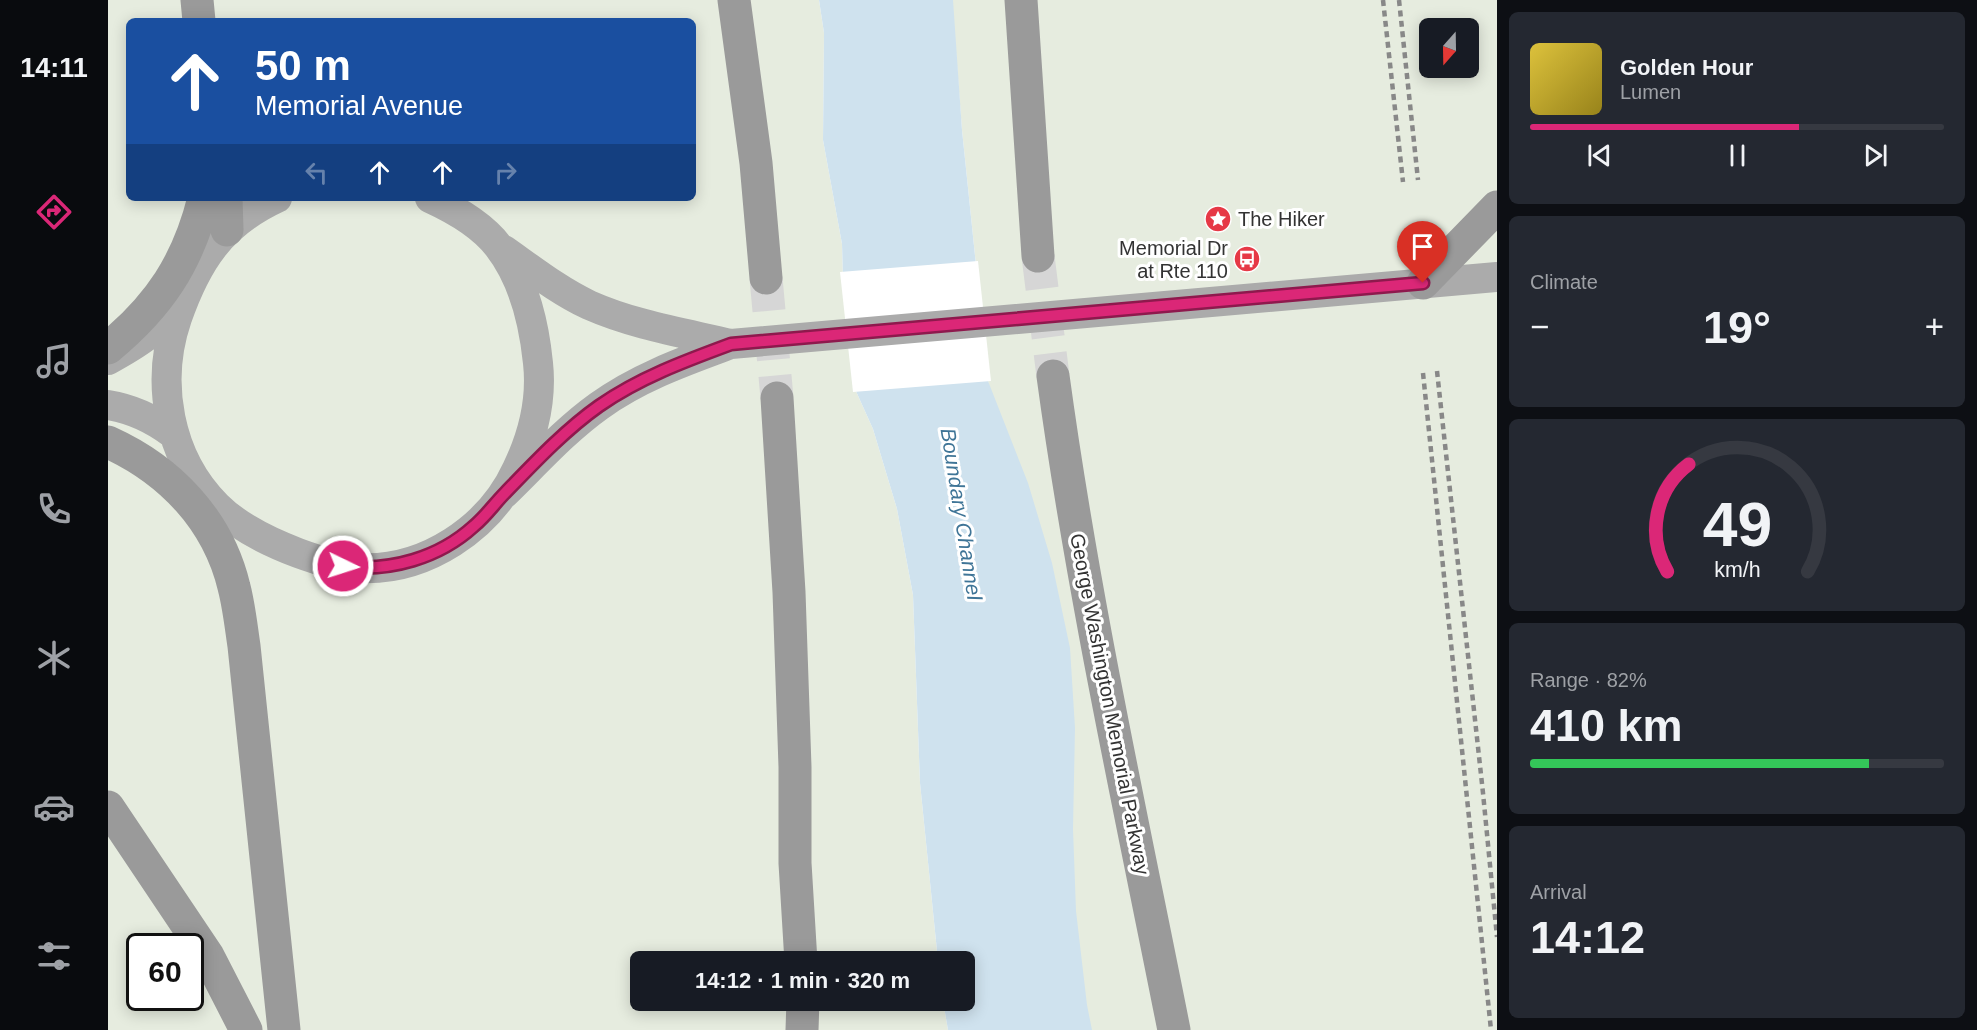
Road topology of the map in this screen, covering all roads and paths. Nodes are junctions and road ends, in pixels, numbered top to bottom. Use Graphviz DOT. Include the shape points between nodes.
graph roads {
  1 [pos="197,0"];
  2 [pos="734,0"];
  3 [pos="1022,8"];
  4 [pos="199,18"];
  5 [pos="203,201"];
  6 [pos="271,201"];
  7 [pos="435,201"];
  8 [pos="1497,207"];
  9 [pos="227,214"];
  10 [pos="497,245"];
  11 [pos="1038,256"];
  12 [pos="1497,277"];
  13 [pos="766,278"];
  14 [pos="1423,283"];
  15 [pos="189,287"];
  16 [pos="715,345"];
  17 [pos="108,348"];
  18 [pos="108,360"];
  19 [pos="1053,376"];
  20 [pos="777,398"];
  21 [pos="108,405"];
  22 [pos="172,433"];
  23 [pos="108,442"];
  24 [pos="504,494"];
  25 [pos="217,506"];
  26 [pos="244,646"];
  27 [pos="108,807"];
  28 [pos="800,951"];
  29 [pos="803,1011"];
  30 [pos="246,1030"];
  31 [pos="284,1030"];
  32 [pos="802,1030"];
  33 [pos="1174,1030"];
  1 -- 4 [label="highway"];
  2 -- 13 [label="highway" via="756,164"];
  3 -- 11 [label="highway"];
  5 -- 17 [label="highway" via="193,236 171,280 150,310"];
  6 -- 9 [label="main road" via="249,212"];
  7 -- 10 [label="main road" via="465,218"];
  8 -- 14 [label="highway"];
  9 -- 15 [label="main road"];
  10 -- 16 [label="main road" via="588,304"];
  10 -- 24 [label="main road" via="525,299 539,368 537,412 525,452"];
  12 -- 14 [label="main road"];
  14 -- 16 [label="main road"];
  15 -- 18 [label="main road" via="164,322"];
  15 -- 22 [label="main road" via="167,358"];
  16 -- 24 [label="main road" via="640,381 599,406"];
  19 -- 33 [label="highway, George Washington Memorial Parkway" via="1085,578"];
  20 -- 28 [label="highway" via="789,592"];
  21 -- 22 [label="main road" via="137,412"];
  22 -- 25 [label="main road" via="194,476"];
  23 -- 26 [label="highway" via="155,469 202,516 228,567"];
  24 -- 25 [label="main road" via="473,528 445,547 401,564 372,568 343,566 290,550 244,527"];
  25 -- 26 [label="highway" via="243,557 251,588"];
  26 -- 31 [label="highway"];
  27 -- 30 [label="highway" via="208,956"];
  29 -- 32 [label="highway"];
}
